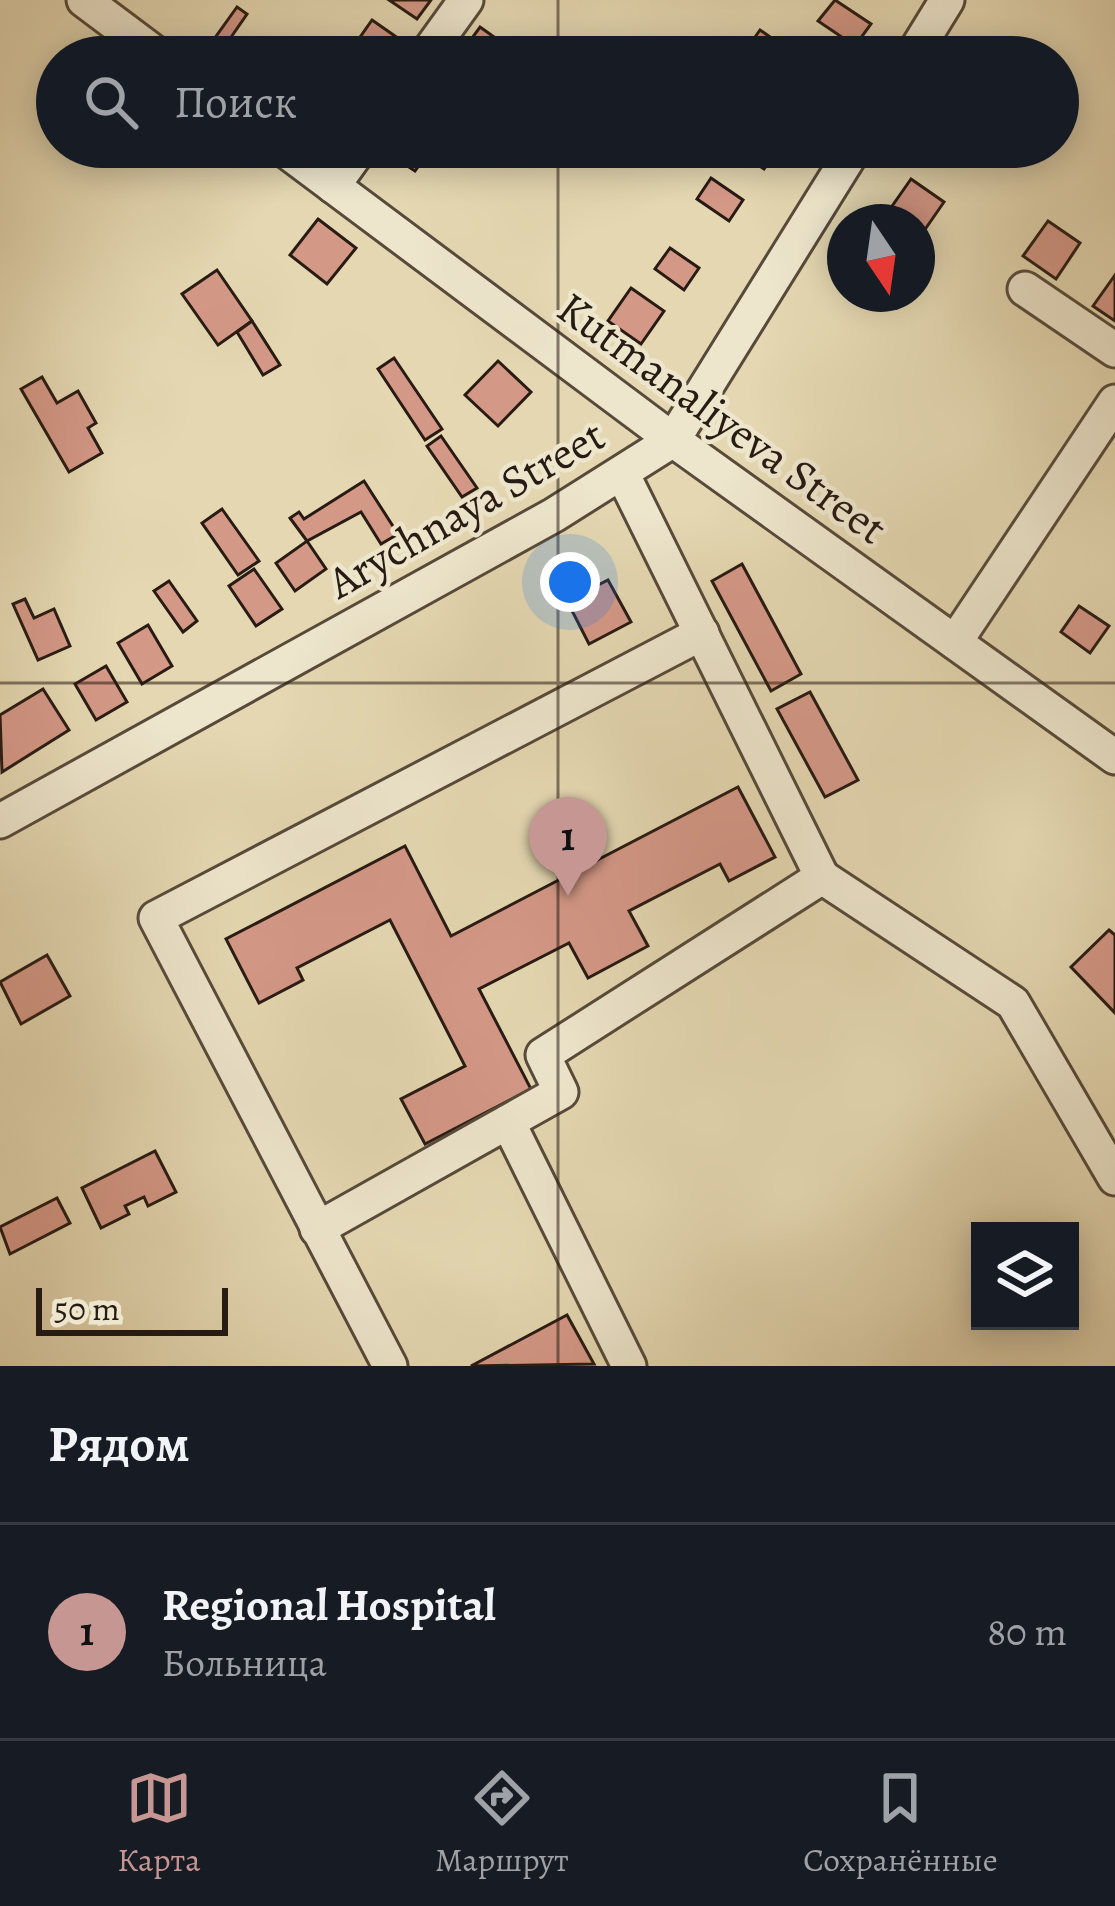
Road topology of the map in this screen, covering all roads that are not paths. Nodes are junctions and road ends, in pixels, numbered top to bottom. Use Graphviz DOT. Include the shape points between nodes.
graph roads {
  1 [pos="84,0"];
  2 [pos="466,0"];
  3 [pos="947,0"];
  4 [pos="132,36"];
  5 [pos="440,36"];
  6 [pos="925,36"];
  7 [pos="309,168"];
  8 [pos="346,168"];
  9 [pos="843,168"];
  10 [pos="333,186"];
  11 [pos="1025,289"];
  12 [pos="1115,350"];
  13 [pos="1115,402"];
  14 [pos="673,440"];
  15 [pos="622,473"];
  16 [pos="702,633"];
  17 [pos="955,642"];
  18 [pos="1115,757"];
  19 [pos="0,821"];
  20 [pos="822,877"];
  21 [pos="508,1122"];
  22 [pos="1115,1178"];
  23 [pos="317,1228"];
  24 [pos="390,1366"];
  25 [pos="628,1366"];
  1 -- 4 [label="street"];
  2 -- 5 [label="street"];
  3 -- 6 [label="street"];
  7 -- 10 [label="street, Kutmanaliyeva Street"];
  8 -- 10 [label="street"];
  9 -- 14 [label="street, Arychnaya Street"];
  10 -- 14 [label="street, Kutmanaliyeva Street"];
  11 -- 12 [label="street"];
  13 -- 17 [label="street"];
  14 -- 15 [label="street, Arychnaya Street"];
  14 -- 17 [label="street, Kutmanaliyeva Street"];
  15 -- 16 [label="street"];
  15 -- 19 [label="street, Arychnaya Street"];
  16 -- 20 [label="street"];
  16 -- 23 [label="street" via="156,918"];
  17 -- 18 [label="street, Kutmanaliyeva Street"];
  20 -- 21 [label="street" via="543,1054 561,1093"];
  20 -- 22 [label="street" via="1012,1003"];
  21 -- 23 [label="street"];
  21 -- 25 [label="street"];
  23 -- 24 [label="street"];
}
